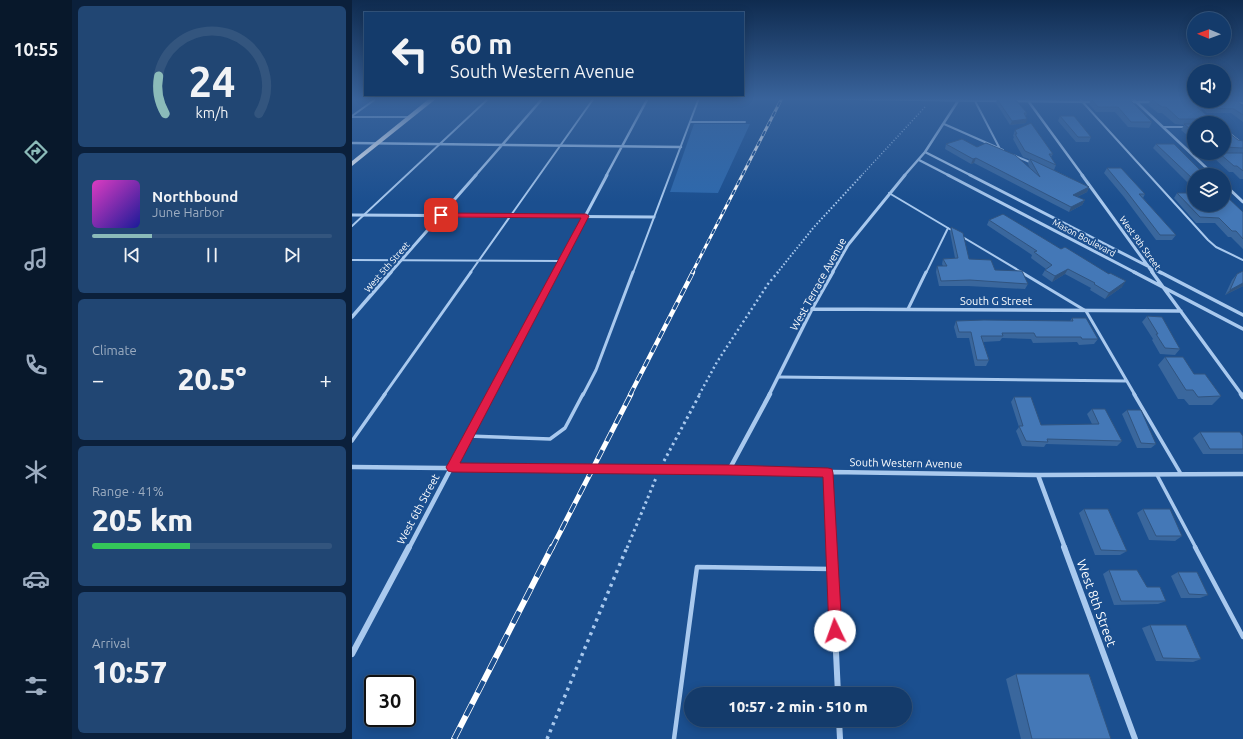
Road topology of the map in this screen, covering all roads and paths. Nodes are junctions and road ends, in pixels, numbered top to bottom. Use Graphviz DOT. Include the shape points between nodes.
graph roads {
  1 [pos="391,132"];
  2 [pos="453,132"];
  3 [pos="513,132"];
  4 [pos="571,132"];
  5 [pos="630,132"];
  6 [pos="686,132"];
  7 [pos="901,132"];
  8 [pos="938,132"];
  9 [pos="963,132"];
  10 [pos="991,132"];
  11 [pos="1051,132"];
  12 [pos="1111,132"];
  13 [pos="1169,132"];
  14 [pos="1231,135"];
  15 [pos="352,143"];
  16 [pos="378,143"];
  17 [pos="441,144"];
  18 [pos="1243,144"];
  19 [pos="502,145"];
  20 [pos="562,145"];
  21 [pos="623,146"];
  22 [pos="681,147"];
  23 [pos="1000,149"];
  24 [pos="1187,149"];
  25 [pos="925,152"];
  26 [pos="919,160"];
  27 [pos="1198,160"];
  28 [pos="352,164"];
  29 [pos="1036,165"];
  30 [pos="1207,168"];
  31 [pos="1087,188"];
  32 [pos="1094,191"];
  33 [pos="1231,191"];
  34 [pos="889,193"];
  35 [pos="1243,202"];
  36 [pos="352,215"];
  37 [pos="364,215"];
  38 [pos="441,215"];
  39 [pos="510,216"];
  40 [pos="586,216"];
  41 [pos="654,217"];
  42 [pos="352,226"];
  43 [pos="948,228"];
  44 [pos="352,260"];
  45 [pos="402,260"];
  46 [pos="1243,260"];
  47 [pos="478,261"];
  48 [pos="562,261"];
  49 [pos="1149,267"];
  50 [pos="1165,289"];
  51 [pos="812,309"];
  52 [pos="908,309"];
  53 [pos="1086,310"];
  54 [pos="1181,311"];
  55 [pos="1243,315"];
  56 [pos="352,317"];
  57 [pos="1243,329"];
  58 [pos="779,377"];
  59 [pos="1127,381"];
  60 [pos="1243,396"];
  61 [pos="468,436"];
  62 [pos="352,441"];
  63 [pos="662,466"];
  64 [pos="352,467"];
  65 [pos="452,467"];
  66 [pos="729,470"];
  67 [pos="659,472"];
  68 [pos="828,473"];
  69 [pos="1181,474"];
  70 [pos="1243,474"];
  71 [pos="1038,475"];
  72 [pos="1157,475"];
  73 [pos="832,569"];
  74 [pos="1243,637"];
  75 [pos="352,654"];
  76 [pos="838,687"];
  77 [pos="839,727"];
  78 [pos="547,739"];
  79 [pos="674,739"];
  80 [pos="840,739"];
  81 [pos="1135,739"];
  1 -- 16 [label="highway"];
  2 -- 17 [label="lane"];
  3 -- 19 [label="street, West 5th Street"];
  4 -- 20 [label="lane"];
  5 -- 21 [label="street, West 6th Street"];
  6 -- 22 [label="lane"];
  7 -- 63 [label="path" via="809,232 768,284 717,362"];
  8 -- 25 [label="street, West Terrace Avenue"];
  9 -- 23 [label="lane"];
  10 -- 23 [label="lane"];
  11 -- 32 [label="street, West 9th Street"];
  12 -- 46 [label="lane" via="1208,240 1216,247"];
  13 -- 24 [label="street"];
  14 -- 18 [label="lane"];
  15 -- 16 [label="street"];
  16 -- 17 [label="street"];
  16 -- 28 [label="highway"];
  17 -- 19 [label="street"];
  17 -- 37 [label="lane"];
  19 -- 20 [label="street"];
  19 -- 38 [label="street, West 5th Street"];
  20 -- 21 [label="street"];
  20 -- 39 [label="lane"];
  21 -- 22 [label="street"];
  21 -- 40 [label="street, West 6th Street"];
  22 -- 41 [label="lane"];
  23 -- 29 [label="lane"];
  25 -- 26 [label="street, West Terrace Avenue"];
  25 -- 49 [label="street, Mason Boulevard"];
  26 -- 34 [label="street, West Terrace Avenue"];
  26 -- 50 [label="street, Mason Boulevard"];
  27 -- 30 [label="street"];
  31 -- 32 [label="lane"];
  32 -- 49 [label="street, West 9th Street"];
  33 -- 35 [label="street"];
  34 -- 43 [label="lane"];
  34 -- 51 [label="street, West Terrace Avenue" via="848,245"];
  36 -- 37 [label="street"];
  37 -- 38 [label="street"];
  37 -- 42 [label="lane"];
  38 -- 39 [label="street"];
  38 -- 45 [label="street, West 5th Street"];
  39 -- 40 [label="street"];
  39 -- 47 [label="lane"];
  40 -- 41 [label="street"];
  40 -- 48 [label="street, West 6th Street"];
  41 -- 61 [label="lane" via="596,370 565,428 550,439"];
  43 -- 52 [label="lane"];
  43 -- 53 [label="lane"];
  44 -- 45 [label="lane"];
  45 -- 47 [label="lane"];
  45 -- 56 [label="street, West 5th Street"];
  47 -- 48 [label="lane"];
  47 -- 62 [label="lane"];
  48 -- 61 [label="street, West 6th Street"];
  49 -- 50 [label="street, West 9th Street"];
  49 -- 55 [label="street, Mason Boulevard"];
  50 -- 54 [label="street, West 9th Street"];
  50 -- 57 [label="street, Mason Boulevard"];
  51 -- 52 [label="street, South G Street"];
  51 -- 58 [label="street, West Terrace Avenue"];
  52 -- 53 [label="street, South G Street"];
  53 -- 54 [label="street, South G Street"];
  53 -- 59 [label="lane"];
  54 -- 60 [label="street, West 9th Street"];
  58 -- 59 [label="lane"];
  58 -- 66 [label="street, West Terrace Avenue"];
  59 -- 69 [label="lane"];
  61 -- 65 [label="street, West 6th Street"];
  64 -- 65 [label="street, South Western Avenue"];
  65 -- 66 [label="street, South Western Avenue, bridge"];
  65 -- 75 [label="street, West 6th Street"];
  66 -- 68 [label="street, South Western Avenue"];
  67 -- 78 [label="path"];
  68 -- 71 [label="street, South Western Avenue"];
  68 -- 73 [label="street"];
  69 -- 70 [label="street, South Western Avenue"];
  69 -- 72 [label="street, South Western Avenue"];
  71 -- 72 [label="street, South Western Avenue"];
  71 -- 81 [label="street, West 8th Street"];
  72 -- 74 [label="lane"];
  73 -- 76 [label="street"];
  73 -- 79 [label="lane" via="697,567"];
  77 -- 80 [label="street"];
}
